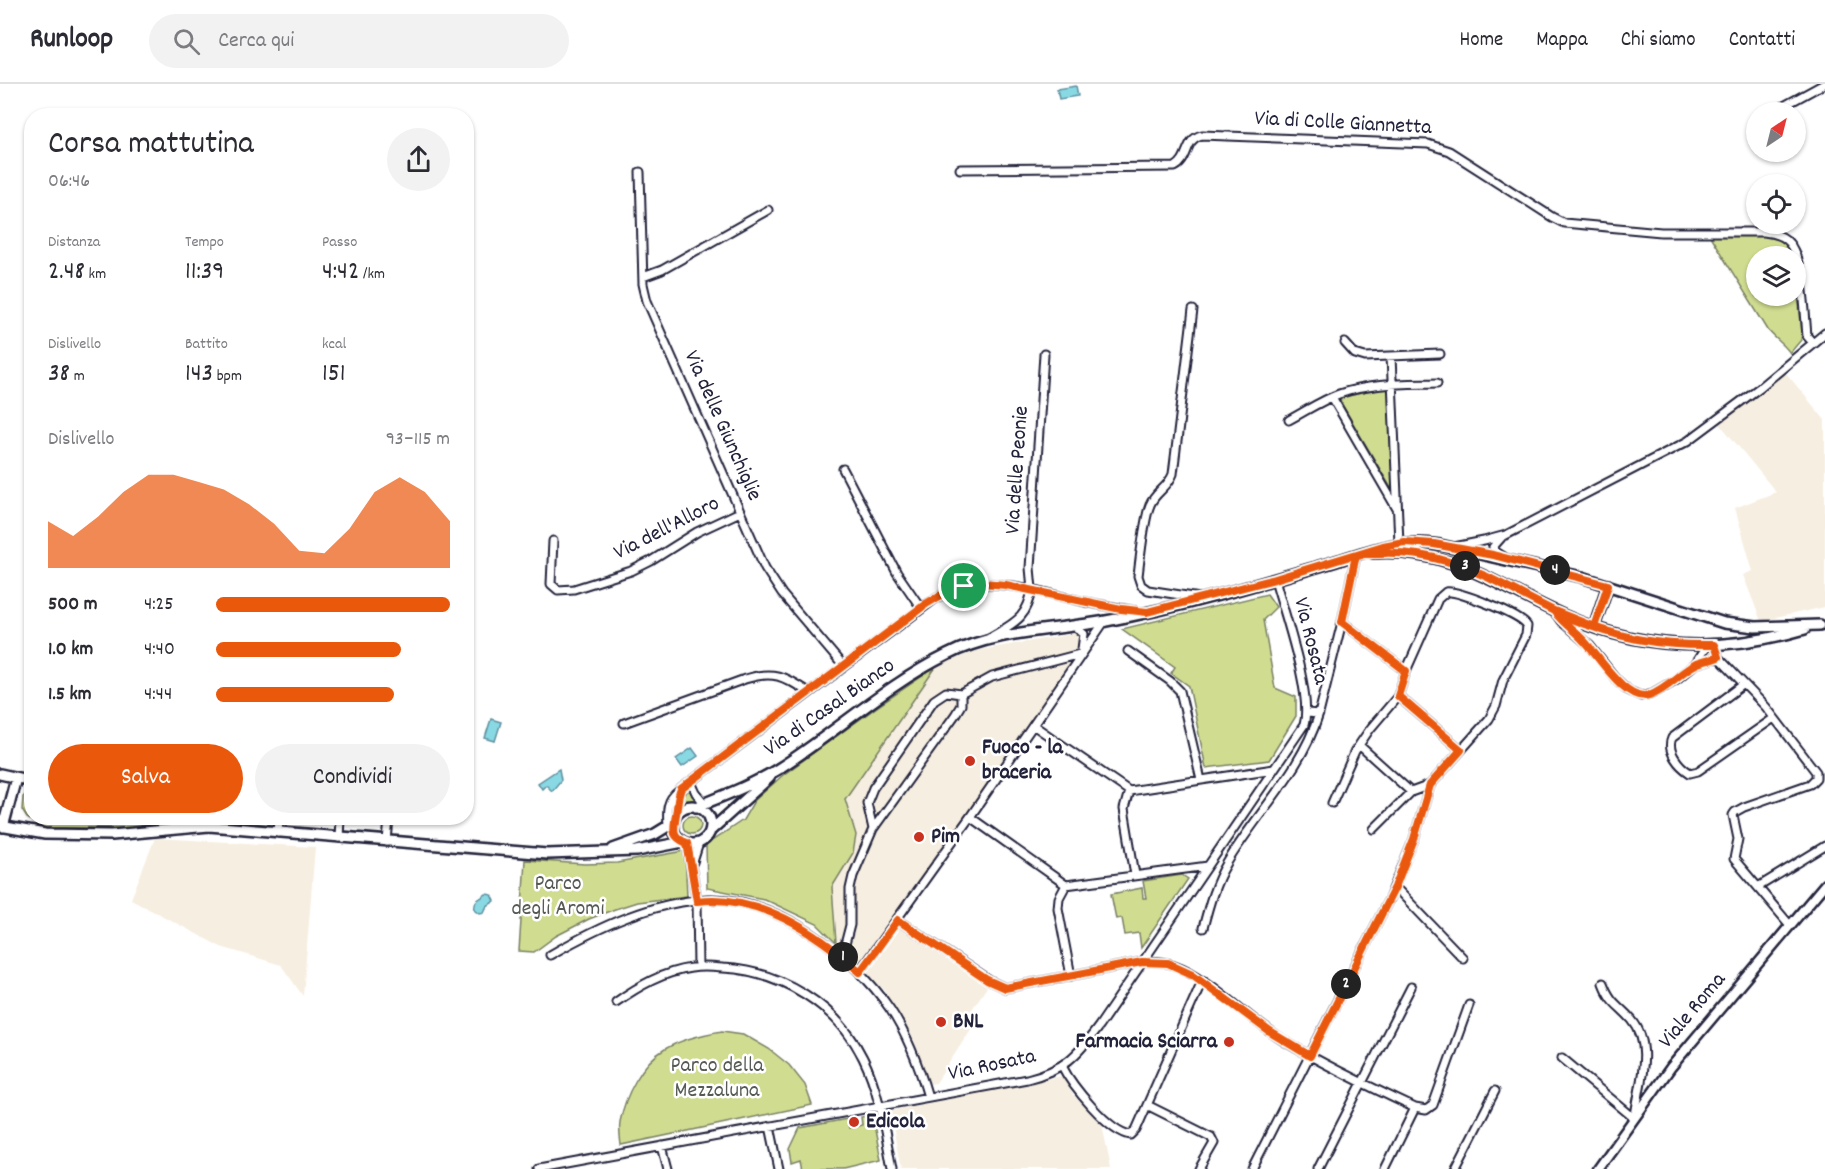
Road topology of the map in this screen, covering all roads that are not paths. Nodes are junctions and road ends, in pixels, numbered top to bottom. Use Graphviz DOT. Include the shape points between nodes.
graph roads {
  1 [pos="1824,84"];
  2 [pos="1791,102"];
  3 [pos="960,169"];
  4 [pos="640,172"];
  5 [pos="768,210"];
  6 [pos="643,277"];
  7 [pos="1193,310"];
  8 [pos="1825,333"];
  9 [pos="1345,343"];
  10 [pos="1812,343"];
  11 [pos="1044,354"];
  12 [pos="1440,354"];
  13 [pos="1391,356"];
  14 [pos="1437,383"];
  15 [pos="1392,384"];
  16 [pos="1332,397"];
  17 [pos="1289,420"];
  18 [pos="843,469"];
  19 [pos="1397,510"];
  20 [pos="740,512"];
  21 [pos="1506,535"];
  22 [pos="553,541"];
  23 [pos="1399,543"];
  24 [pos="1452,547"];
  25 [pos="1356,555"];
  26 [pos="1509,559"];
  27 [pos="1275,579"];
  28 [pos="1608,585"];
  29 [pos="1032,589"];
  30 [pos="1203,598"];
  31 [pos="921,608"];
  32 [pos="1554,611"];
  33 [pos="1147,612"];
  34 [pos="1104,622"];
  35 [pos="1342,622"];
  36 [pos="1822,624"];
  37 [pos="1071,625"];
  38 [pos="1594,627"];
  39 [pos="985,640"];
  40 [pos="1711,645"];
  41 [pos="1128,651"];
  42 [pos="1080,654"];
  43 [pos="1718,657"];
  44 [pos="1695,664"];
  45 [pos="844,667"];
  46 [pos="1406,671"];
  47 [pos="1743,684"];
  48 [pos="808,692"];
  49 [pos="962,694"];
  50 [pos="1398,696"];
  51 [pos="1307,713"];
  52 [pos="1319,714"];
  53 [pos="1774,718"];
  54 [pos="624,723"];
  55 [pos="1033,725"];
  56 [pos="1359,745"];
  57 [pos="1461,750"];
  58 [pos="1274,769"];
  59 [pos="777,770"];
  60 [pos="0,774"];
  61 [pos="16,777"];
  62 [pos="24,779"];
  63 [pos="1201,780"];
  64 [pos="691,782"];
  65 [pos="1430,785"];
  66 [pos="681,789"];
  67 [pos="1129,791"];
  68 [pos="1412,792"];
  69 [pos="1332,803"];
  70 [pos="700,805"];
  71 [pos="970,817"];
  72 [pos="672,821"];
  73 [pos="205,825"];
  74 [pos="279,825"];
  75 [pos="340,825"];
  76 [pos="388,825"];
  77 [pos="2,826"];
  78 [pos="209,826"];
  79 [pos="873,828"];
  80 [pos="1374,829"];
  81 [pos="710,831"];
  82 [pos="278,833"];
  83 [pos="339,838"];
  84 [pos="387,842"];
  85 [pos="685,843"];
  86 [pos="699,843"];
  87 [pos="1825,846"];
  88 [pos="605,852"];
  89 [pos="1208,866"];
  90 [pos="693,868"];
  91 [pos="1135,875"];
  92 [pos="1825,884"];
  93 [pos="1066,885"];
  94 [pos="1395,887"];
  95 [pos="1758,888"];
  96 [pos="697,901"];
  97 [pos="898,920"];
  98 [pos="1789,924"];
  99 [pos="1203,928"];
  100 [pos="550,955"];
  101 [pos="842,956"];
  102 [pos="1463,958"];
  103 [pos="1142,962"];
  104 [pos="698,967"];
  105 [pos="860,972"];
  106 [pos="1071,976"];
  107 [pos="1202,981"];
  108 [pos="1603,983"];
  109 [pos="1411,987"];
  110 [pos="616,1002"];
  111 [pos="1469,1005"];
  112 [pos="1310,1056"];
  113 [pos="1562,1058"];
  114 [pos="1062,1066"];
  115 [pos="1362,1084"];
  116 [pos="1495,1091"];
  117 [pos="928,1097"];
  118 [pos="1147,1105"];
  119 [pos="879,1106"];
  120 [pos="1415,1108"];
  121 [pos="1634,1118"];
  122 [pos="770,1126"];
  123 [pos="662,1146"];
  124 [pos="554,1168"];
  125 [pos="539,1169"];
  126 [pos="668,1169"];
  127 [pos="779,1169"];
  128 [pos="892,1169"];
  129 [pos="1199,1169"];
  130 [pos="1252,1169"];
  131 [pos="1318,1169"];
  132 [pos="1385,1169"];
  133 [pos="1455,1169"];
  134 [pos="1598,1169"];
  1 -- 2 [label="street"];
  3 -- 10 [label="street, Via di Colle Giannetta" via="1175,167 1190,142 1202,135 1434,145 1564,222 1641,231 1757,232 1782,237 1798,260 1807,336"];
  4 -- 6 [label="street, Via delle Giunchiglie"];
  5 -- 6 [label="street"];
  6 -- 20 [label="street, Via delle Giunchiglie" via="646,301"];
  7 -- 30 [label="street" via="1173,474 1149,507 1138,576 1148,590"];
  8 -- 10 [label="street"];
  9 -- 13 [label="street" via="1362,356"];
  10 -- 21 [label="street" via="1760,388 1688,441"];
  11 -- 29 [label="street, Via delle Peonie" via="1030,568"];
  12 -- 13 [label="street"];
  13 -- 15 [label="street"];
  14 -- 15 [label="street"];
  15 -- 16 [label="street"];
  15 -- 19 [label="street"];
  16 -- 17 [label="street"];
  16 -- 19 [label="street"];
  18 -- 31 [label="street" via="897,573"];
  19 -- 23 [label="street"];
  20 -- 22 [label="street, Via dell'Alloro" via="697,532 636,569 567,591 558,590 550,582"];
  20 -- 45 [label="street, Via delle Giunchiglie" via="774,584"];
  21 -- 24 [label="street"];
  21 -- 26 [label="street" via="1493,547"];
  23 -- 24 [label="main road, Via di Casal Bianco"];
  23 -- 25 [label="main road, Via di Casal Bianco"];
  24 -- 26 [label="main road, Via di Casal Bianco"];
  25 -- 27 [label="main road, Via di Casal Bianco"];
  25 -- 32 [label="main road, Via di Casal Bianco" via="1395,552 1442,558"];
  25 -- 35 [label="street, Via Rosata"];
  26 -- 28 [label="main road, Via di Casal Bianco"];
  27 -- 30 [label="main road, Via di Casal Bianco"];
  27 -- 51 [label="street, Via Rosata" via="1303,682"];
  28 -- 36 [label="main road, Via di Casal Bianco" via="1724,623 1755,627"];
  28 -- 38 [label="main road"];
  29 -- 31 [label="street, Via di Casal Bianco" via="975,584 941,595"];
  29 -- 33 [label="street, Via di Casal Bianco"];
  29 -- 39 [label="street, Via di Casal Bianco" via="1024,614"];
  30 -- 33 [label="main road, Via di Casal Bianco"];
  31 -- 45 [label="street, Via di Casal Bianco"];
  32 -- 38 [label="main road, Via di Casal Bianco"];
  32 -- 44 [label="street" via="1616,679 1637,695 1649,695 1665,687"];
  33 -- 34 [label="main road, Via di Casal Bianco"];
  34 -- 37 [label="main road, Via di Casal Bianco"];
  34 -- 42 [label="street"];
  35 -- 46 [label="street"];
  35 -- 52 [label="street, Via Rosata"];
  36 -- 40 [label="main road, Via di Casal Bianco" via="1764,639"];
  37 -- 39 [label="main road, Via di Casal Bianco"];
  37 -- 42 [label="street" via="1084,634"];
  38 -- 40 [label="main road, Via di Casal Bianco" via="1635,640"];
  39 -- 59 [label="main road, Via di Casal Bianco" via="930,664"];
  40 -- 43 [label="street"];
  40 -- 44 [label="street"];
  41 -- 63 [label="street" via="1180,691"];
  42 -- 49 [label="street" via="992,677"];
  42 -- 55 [label="street"];
  43 -- 44 [label="street"];
  43 -- 47 [label="street"];
  45 -- 48 [label="street, Via di Casal Bianco"];
  46 -- 50 [label="street"];
  46 -- 57 [label="street" via="1438,599 1446,592 1522,621 1527,628 1495,708"];
  47 -- 53 [label="street"];
  47 -- 53 [label="street" via="1672,738 1670,750 1682,768 1690,773 1698,771"];
  48 -- 54 [label="street" via="780,676 760,675"];
  48 -- 64 [label="street, Via di Casal Bianco"];
  49 -- 79 [label="street" via="955,716"];
  49 -- 79 [label="street" via="946,692 934,700 873,788 867,803"];
  50 -- 56 [label="street"];
  50 -- 57 [label="street"];
  51 -- 52 [label="street, Via Rosata"];
  51 -- 58 [label="street, Via Rosata" via="1302,729"];
  52 -- 99 [label="street, Via Rosata" via="1292,771 1224,867"];
  53 -- 95 [label="street" via="1815,769 1817,777 1810,784 1734,813 1738,839 1734,859"];
  55 -- 67 [label="street"];
  55 -- 71 [label="street"];
  56 -- 68 [label="street"];
  56 -- 69 [label="street"];
  57 -- 65 [label="street"];
  58 -- 63 [label="street"];
  58 -- 89 [label="street, Via Rosata"];
  59 -- 70 [label="main road, Via di Casal Bianco"];
  59 -- 81 [label="main road"];
  60 -- 61 [label="main road"];
  61 -- 62 [label="main road"];
  61 -- 77 [label="main road"];
  63 -- 67 [label="street"];
  64 -- 66 [label="street, Via di Casal Bianco"];
  64 -- 70 [label="street"];
  65 -- 68 [label="street"];
  65 -- 94 [label="street"];
  66 -- 72 [label="street"];
  66 -- 72 [label="street" via="668,803"];
  67 -- 91 [label="street" via="1124,809"];
  68 -- 80 [label="street"];
  70 -- 72 [label="main road" via="685,808"];
  70 -- 81 [label="main road" via="708,816"];
  71 -- 93 [label="street"];
  71 -- 97 [label="street"];
  72 -- 85 [label="main road" via="674,832"];
  72 -- 88 [label="main road" via="655,834"];
  73 -- 78 [label="main road"];
  74 -- 82 [label="street"];
  75 -- 83 [label="street"];
  76 -- 84 [label="street"];
  77 -- 78 [label="main road" via="45,834 112,835"];
  78 -- 82 [label="main road"];
  79 -- 101 [label="street" via="853,876 850,926"];
  81 -- 86 [label="main road"];
  82 -- 83 [label="main road"];
  83 -- 84 [label="main road"];
  84 -- 88 [label="main road" via="547,854"];
  85 -- 86 [label="main road"];
  85 -- 88 [label="main road"];
  85 -- 90 [label="street"];
  86 -- 90 [label="street"];
  87 -- 95 [label="street"];
  89 -- 91 [label="street"];
  89 -- 103 [label="street, Via Rosata"];
  90 -- 96 [label="street"];
  91 -- 93 [label="street"];
  92 -- 98 [label="street, Viale Roma"];
  93 -- 106 [label="street" via="1058,908"];
  94 -- 102 [label="street"];
  94 -- 112 [label="street"];
  95 -- 98 [label="street"];
  96 -- 100 [label="street" via="651,909 617,921"];
  96 -- 101 [label="street" via="709,899 759,908 799,927"];
  96 -- 104 [label="street"];
  97 -- 105 [label="street"];
  97 -- 106 [label="street" via="1001,987"];
  98 -- 121 [label="street, Viale Roma"];
  101 -- 105 [label="street"];
  103 -- 106 [label="street"];
  103 -- 107 [label="street" via="1173,965"];
  103 -- 114 [label="street, Via Rosata" via="1088,1041"];
  104 -- 110 [label="street" via="656,979"];
  104 -- 119 [label="street" via="761,973 814,1001 856,1046"];
  105 -- 117 [label="street" via="897,1021"];
  107 -- 112 [label="street" via="1270,1032"];
  107 -- 118 [label="street"];
  108 -- 121 [label="street" via="1610,1000 1633,1022 1642,1038 1644,1052"];
  109 -- 115 [label="street"];
  111 -- 120 [label="street" via="1433,1106 1426,1110"];
  112 -- 115 [label="street"];
  112 -- 130 [label="street"];
  113 -- 121 [label="street"];
  114 -- 117 [label="street, Via Rosata" via="1027,1079"];
  114 -- 118 [label="street" via="1078,1091 1124,1133 1134,1133"];
  115 -- 120 [label="street"];
  115 -- 131 [label="street"];
  116 -- 133 [label="street"];
  117 -- 119 [label="street, Via Rosata"];
  118 -- 129 [label="street" via="1211,1137 1214,1143"];
  119 -- 122 [label="street, Via Rosata"];
  119 -- 128 [label="street"];
  120 -- 132 [label="street"];
  121 -- 134 [label="street, Viale Roma"];
  122 -- 123 [label="street, Via Rosata"];
  122 -- 127 [label="street"];
  123 -- 124 [label="street, Via Rosata"];
  123 -- 126 [label="street"];
  124 -- 125 [label="street, Via Rosata"];
}
